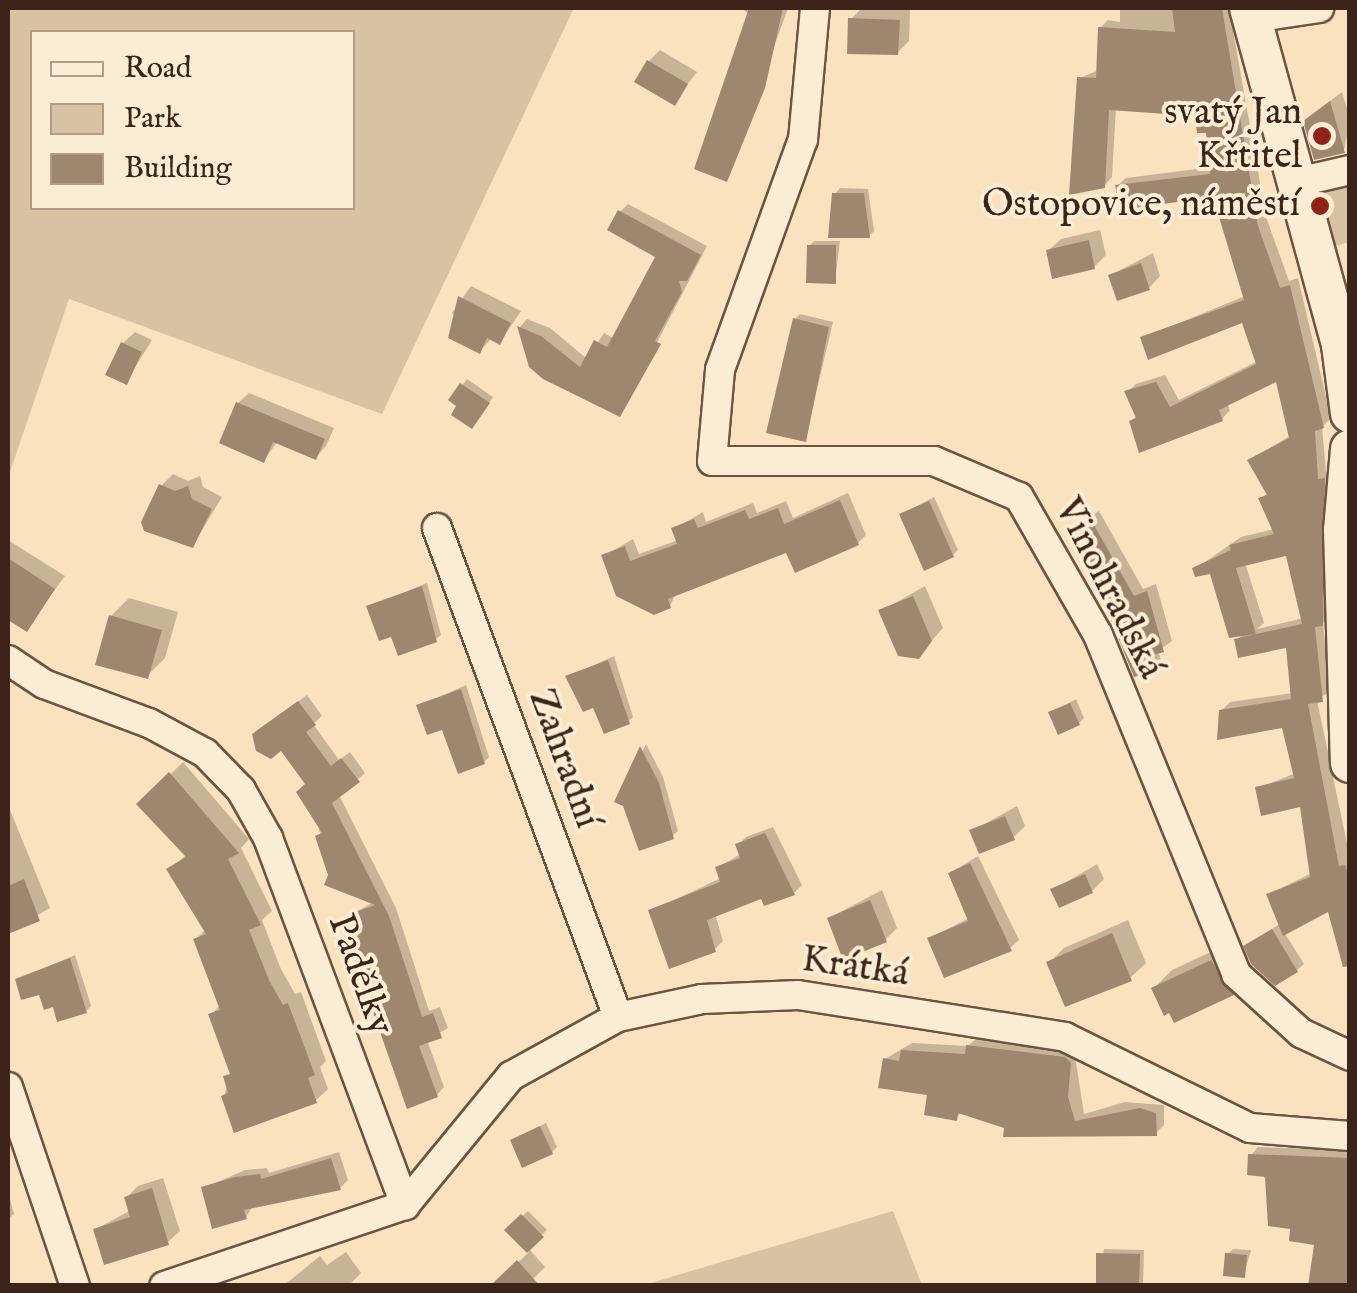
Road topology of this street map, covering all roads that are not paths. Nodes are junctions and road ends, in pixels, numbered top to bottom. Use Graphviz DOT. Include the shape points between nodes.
graph roads {
  1 [pos="815,8"];
  2 [pos="1318,8"];
  3 [pos="1250,13"];
  4 [pos="1350,170"];
  5 [pos="1311,179"];
  6 [pos="1345,344"];
  7 [pos="1350,414"];
  8 [pos="1350,449"];
  9 [pos="437,528"];
  10 [pos="8,660"];
  11 [pos="1350,764"];
  12 [pos="618,1017"];
  13 [pos="1350,1056"];
  14 [pos="8,1087"];
  15 [pos="1350,1136"];
  16 [pos="405,1205"];
  17 [pos="74,1286"];
  18 [pos="164,1286"];
  1 -- 13 [label="street, Vinohradská" via="803,139 720,370 712,461 934,462 1019,497 1098,635 1236,974 1301,1034"];
  2 -- 3 [label="street"];
  3 -- 6 [label="street"];
  4 -- 5 [label="street"];
  6 -- 7 [label="street"];
  8 -- 11 [label="street" via="1344,530"];
  9 -- 12 [label="street, Zahradní"];
  10 -- 16 [label="street, Padělky" via="44,684 149,722 206,753 241,790 268,838"];
  12 -- 15 [label="street, Krátká" via="702,999 798,994 1065,1036 1250,1128"];
  12 -- 16 [label="street, Krátká" via="511,1076"];
  14 -- 17 [label="street"];
  16 -- 18 [label="street"];
}
